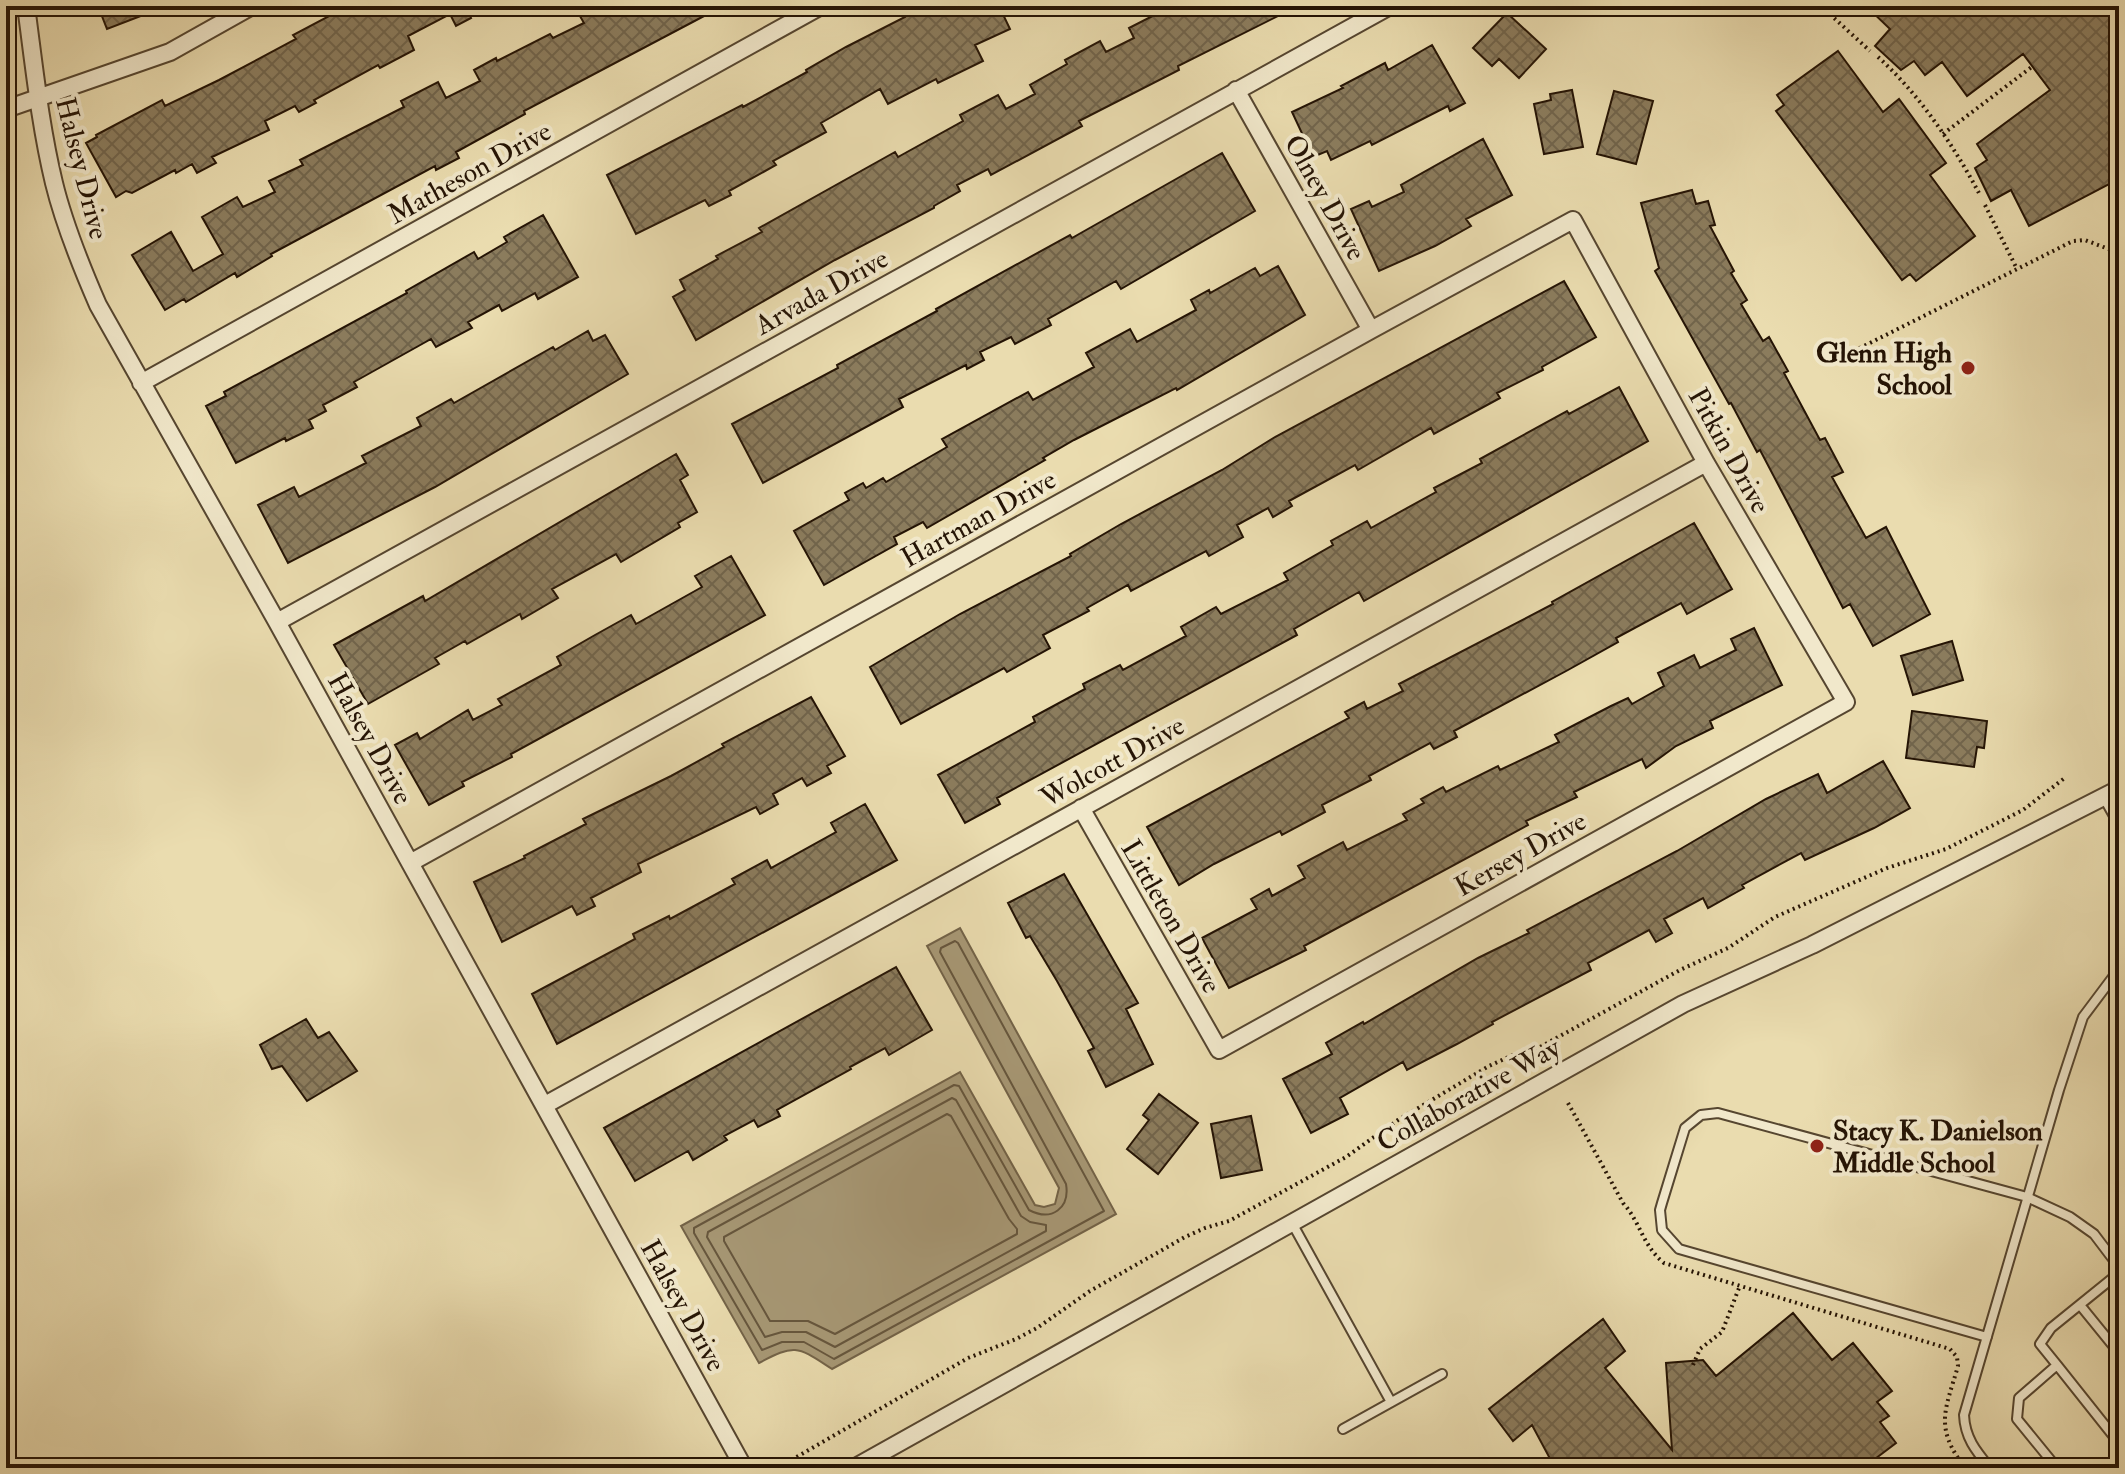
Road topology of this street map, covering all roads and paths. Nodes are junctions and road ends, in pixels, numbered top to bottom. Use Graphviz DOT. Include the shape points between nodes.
graph roads {
  1 [pos="26,6"];
  2 [pos="252,6"];
  3 [pos="821,6"];
  4 [pos="1390,6"];
  5 [pos="1821,6"];
  6 [pos="1870,51"];
  7 [pos="1878,57"];
  8 [pos="2033,66"];
  9 [pos="1236,90"];
  10 [pos="38,96"];
  11 [pos="6,109"];
  12 [pos="1943,134"];
  13 [pos="1980,195"];
  14 [pos="1985,205"];
  15 [pos="1573,220"];
  16 [pos="2119,253"];
  17 [pos="2017,269"];
  18 [pos="1371,330"];
  19 [pos="1854,351"];
  20 [pos="141,383"];
  21 [pos="1706,463"];
  22 [pos="277,622"];
  23 [pos="1846,702"];
  24 [pos="2066,777"];
  25 [pos="2112,794"];
  26 [pos="1081,808"];
  27 [pos="2119,825"];
  28 [pos="410,863"];
  29 [pos="2119,969"];
  30 [pos="1219,1050"];
  31 [pos="545,1105"];
  32 [pos="2027,1197"];
  33 [pos="1292,1223"];
  34 [pos="2119,1270"];
  35 [pos="1739,1288"];
  36 [pos="2080,1305"];
  37 [pos="1987,1337"];
  38 [pos="2119,1353"];
  39 [pos="1693,1365"];
  40 [pos="2057,1365"];
  41 [pos="1442,1374"];
  42 [pos="1391,1402"];
  43 [pos="1343,1429"];
  44 [pos="2119,1443"];
  45 [pos="781,1466"];
  46 [pos="744,1468"];
  47 [pos="854,1468"];
  48 [pos="1990,1468"];
  49 [pos="2057,1468"];
  1 -- 10 [label="street, Halsey Drive"];
  2 -- 10 [label="street" via="170,52"];
  3 -- 20 [label="street, Matheson Drive"];
  4 -- 9 [label="street, Arvada Drive"];
  5 -- 6 [label="path"];
  7 -- 12 [label="path"];
  8 -- 12 [label="path"];
  9 -- 18 [label="street, Olney Drive"];
  9 -- 22 [label="street, Arvada Drive"];
  10 -- 11 [label="street"];
  10 -- 20 [label="street, Halsey Drive" via="54,185 81,265"];
  12 -- 13 [label="path"];
  14 -- 17 [label="path"];
  15 -- 18 [label="street, Hartman Drive"];
  15 -- 21 [label="street, Pitkin Drive"];
  16 -- 17 [label="path" via="2079,239"];
  17 -- 19 [label="path"];
  18 -- 28 [label="street, Hartman Drive"];
  20 -- 22 [label="street, Halsey Drive"];
  21 -- 23 [label="street, Pitkin Drive"];
  21 -- 26 [label="street, Wolcott Drive"];
  22 -- 28 [label="street, Halsey Drive"];
  23 -- 30 [label="street, Kersey Drive"];
  24 -- 45 [label="path" via="2023,810 1972,836 1775,917 1728,948 1540,1047 1489,1066 1346,1157 1229,1221 1185,1237 1047,1322 968,1358"];
  25 -- 27 [label="lane"];
  25 -- 33 [label="street, Collaborative Way" via="1683,1004"];
  26 -- 30 [label="street, Littleton Drive"];
  26 -- 31 [label="street, Wolcott Drive"];
  28 -- 31 [label="street, Halsey Drive"];
  29 -- 32 [label="lane" via="2083,1017"];
  31 -- 46 [label="street, Halsey Drive"];
  32 -- 34 [label="lane" via="2094,1234"];
  32 -- 37 [label="lane"];
  32 -- 37 [label="lane" via="1718,1113 1701,1115 1685,1128 1662,1203 1662,1230 1679,1249"];
  33 -- 42 [label="lane"];
  33 -- 47 [label="street, Collaborative Way"];
  34 -- 36 [label="lane"];
  35 -- 39 [label="path" via="1722,1332 1700,1349"];
  36 -- 38 [label="lane"];
  36 -- 40 [label="lane" via="2040,1344"];
  37 -- 48 [label="lane" via="1964,1431"];
  40 -- 44 [label="lane"];
  40 -- 49 [label="lane" via="2019,1398 2017,1419"];
  41 -- 42 [label="lane"];
  42 -- 43 [label="lane"];
}
